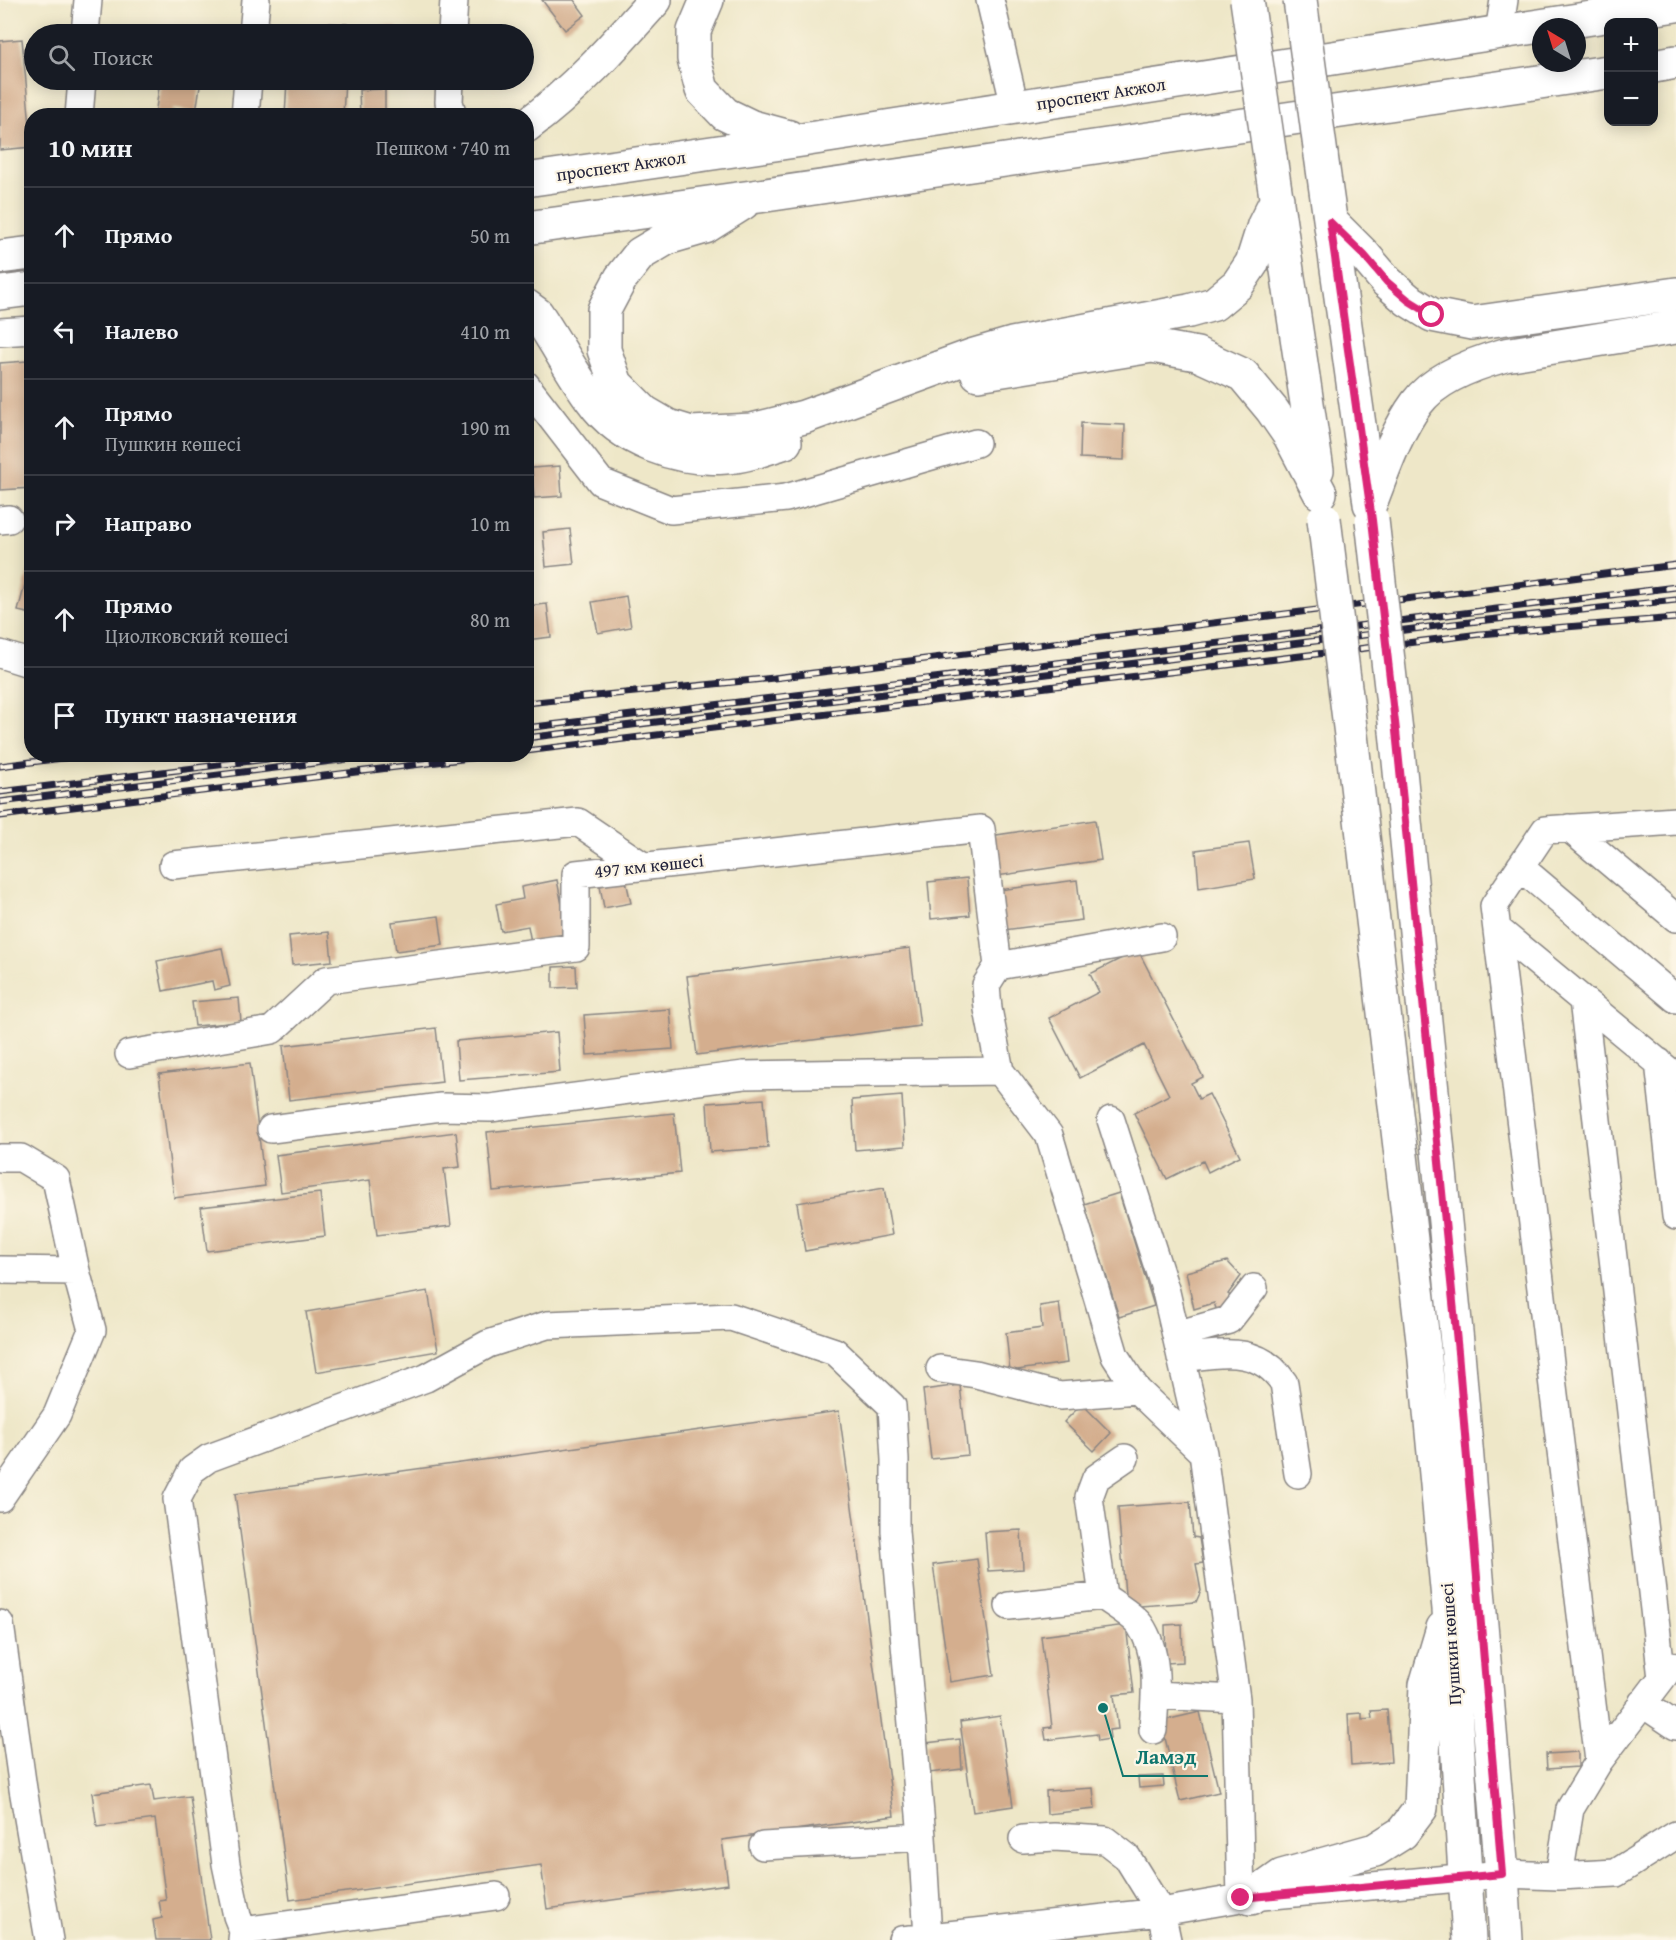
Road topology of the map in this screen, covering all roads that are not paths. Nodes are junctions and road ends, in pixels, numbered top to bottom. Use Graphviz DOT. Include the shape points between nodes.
graph roads {
  1 [pos="88,0"];
  2 [pos="256,0"];
  3 [pos="454,0"];
  4 [pos="655,0"];
  5 [pos="707,0"];
  6 [pos="990,0"];
  7 [pos="1247,0"];
  8 [pos="1300,0"];
  9 [pos="1504,0"];
  10 [pos="1676,5"];
  11 [pos="86,24"];
  12 [pos="254,24"];
  13 [pos="453,24"];
  14 [pos="1499,32"];
  15 [pos="1676,62"];
  16 [pos="1658,65"];
  17 [pos="1604,73"];
  18 [pos="81,90"];
  19 [pos="247,90"];
  20 [pos="450,90"];
  21 [pos="1015,107"];
  22 [pos="80,108"];
  23 [pos="246,108"];
  24 [pos="451,108"];
  25 [pos="534,120"];
  26 [pos="802,140"];
  27 [pos="534,179"];
  28 [pos="752,197"];
  29 [pos="1276,199"];
  30 [pos="1330,222"];
  31 [pos="534,227"];
  32 [pos="24,254"];
  33 [pos="0,257"];
  34 [pos="24,290"];
  35 [pos="0,293"];
  36 [pos="1676,294"];
  37 [pos="534,312"];
  38 [pos="1676,327"];
  39 [pos="24,330"];
  40 [pos="0,332"];
  41 [pos="534,395"];
  42 [pos="976,443"];
  43 [pos="1322,506"];
  44 [pos="1371,512"];
  45 [pos="0,654"];
  46 [pos="24,662"];
  47 [pos="1670,826"];
  48 [pos="1569,828"];
  49 [pos="173,865"];
  50 [pos="643,866"];
  51 [pos="1520,867"];
  52 [pos="1676,918"];
  53 [pos="1497,929"];
  54 [pos="1162,937"];
  55 [pos="998,966"];
  56 [pos="1676,999"];
  57 [pos="1583,1000"];
  58 [pos="129,1054"];
  59 [pos="1667,1070"];
  60 [pos="1000,1071"];
  61 [pos="1111,1120"];
  62 [pos="271,1129"];
  63 [pos="0,1158"];
  64 [pos="1676,1216"];
  65 [pos="0,1269"];
  66 [pos="76,1271"];
  67 [pos="1254,1288"];
  68 [pos="1179,1346"];
  69 [pos="940,1369"];
  70 [pos="1137,1390"];
  71 [pos="1203,1453"];
  72 [pos="1125,1458"];
  73 [pos="1298,1474"];
  74 [pos="0,1498"];
  75 [pos="1103,1596"];
  76 [pos="1009,1606"];
  77 [pos="1449,1609"];
  78 [pos="0,1631"];
  79 [pos="1669,1668"];
  80 [pos="1155,1695"];
  81 [pos="1236,1699"];
  82 [pos="1642,1703"];
  83 [pos="1676,1726"];
  84 [pos="1153,1730"];
  85 [pos="1599,1761"];
  86 [pos="1676,1835"];
  87 [pos="922,1836"];
  88 [pos="1023,1839"];
  89 [pos="763,1846"];
  90 [pos="1502,1874"];
  91 [pos="1559,1876"];
  92 [pos="1466,1879"];
  93 [pos="496,1896"];
  94 [pos="1246,1898"];
  95 [pos="1161,1912"];
  96 [pos="243,1936"];
  97 [pos="915,1939"];
  98 [pos="49,1940"];
  99 [pos="1167,1940"];
  100 [pos="1469,1940"];
  101 [pos="1506,1940"];
  1 -- 11 [label="street"];
  2 -- 12 [label="street"];
  3 -- 13 [label="street"];
  4 -- 25 [label="main road" via="596,66"];
  5 -- 26 [label="main road" via="694,31 694,59 702,90 725,114 752,127"];
  6 -- 21 [label="street"];
  7 -- 29 [label="main road, Пушкин көшесі, bridge"];
  8 -- 30 [label="main road, Пушкин көшесі, bridge"];
  9 -- 14 [label="street"];
  10 -- 14 [label="main road, проспект Акжол"];
  14 -- 21 [label="main road, проспект Акжол"];
  15 -- 16 [label="main road"];
  17 -- 28 [label="main road"];
  18 -- 22 [label="street"];
  19 -- 23 [label="street"];
  20 -- 24 [label="street"];
  21 -- 26 [label="main road, проспект Акжол"];
  26 -- 27 [label="main road, проспект Акжол"];
  28 -- 29 [label="main road" via="705,227 668,238 640,254 621,278 604,310 603,350 616,384 644,412 668,426 691,433 752,430 804,417 983,352 1214,304 1238,284 1252,263"];
  28 -- 31 [label="main road"];
  29 -- 43 [label="main road, Пушкин көшесі"];
  30 -- 36 [label="main road" via="1387,282 1432,315 1472,323"];
  30 -- 44 [label="main road, Пушкин көшесі"];
  32 -- 33 [label="main road"];
  34 -- 35 [label="main road"];
  37 -- 43 [label="main road" via="592,402 620,430 657,447 690,456 728,458 795,439 983,372 1152,346 1197,354 1243,375 1272,410 1290,436"];
  38 -- 44 [label="main road" via="1505,355 1447,378 1418,402 1390,454"];
  39 -- 40 [label="street"];
  41 -- 42 [label="street" via="601,482 670,510 786,498"];
  43 -- 77 [label="main road, Пушкин көшесі, bridge" via="1424,1349"];
  44 -- 90 [label="main road, Пушкин көшесі, bridge" via="1458,1352"];
  45 -- 46 [label="street"];
  47 -- 48 [label="street"];
  48 -- 51 [label="street" via="1545,830"];
  48 -- 52 [label="street"];
  49 -- 50 [label="street" via="578,822"];
  50 -- 55 [label="street, 497 км көшесі" via="981,829"];
  50 -- 58 [label="street, 497 км көшесі" via="576,874 576,946 326,980 272,1030"];
  51 -- 53 [label="street" via="1494,906"];
  51 -- 56 [label="street"];
  53 -- 57 [label="street"];
  53 -- 85 [label="street"];
  54 -- 55 [label="street"];
  55 -- 60 [label="street" via="986,985"];
  57 -- 59 [label="street"];
  57 -- 79 [label="street"];
  59 -- 64 [label="street"];
  60 -- 62 [label="street" via="744,1075 490,1108 441,1107"];
  60 -- 70 [label="street" via="1049,1135 1115,1356"];
  61 -- 68 [label="street" via="1166,1292"];
  63 -- 66 [label="street" via="21,1158 56,1179"];
  65 -- 66 [label="street"];
  66 -- 74 [label="street" via="92,1330 57,1415"];
  67 -- 68 [label="street" via="1229,1320"];
  68 -- 71 [label="street"];
  68 -- 73 [label="street" via="1254,1357 1276,1371 1284,1383"];
  69 -- 70 [label="street" via="976,1374 1060,1396"];
  70 -- 71 [label="street"];
  71 -- 81 [label="street"];
  72 -- 75 [label="street" via="1096,1478 1089,1497"];
  75 -- 76 [label="street"];
  75 -- 80 [label="street" via="1139,1623 1153,1652"];
  77 -- 92 [label="main road, Пушкин көшесі"];
  77 -- 94 [label="main road" via="1426,1684 1421,1808 1402,1833 1376,1850 1282,1876"];
  78 -- 98 [label="street"];
  79 -- 82 [label="street"];
  80 -- 81 [label="street"];
  80 -- 84 [label="street"];
  81 -- 94 [label="street"];
  82 -- 83 [label="street"];
  82 -- 85 [label="street"];
  85 -- 91 [label="street" via="1570,1809"];
  86 -- 91 [label="street" via="1616,1873"];
  87 -- 89 [label="street"];
  87 -- 96 [label="street" via="895,1531 892,1406 836,1352 731,1317 547,1324 488,1344 426,1378 209,1458 192,1470 177,1499 226,1864"];
  87 -- 97 [label="street"];
  88 -- 95 [label="street" via="1105,1840 1127,1857"];
  90 -- 91 [label="street"];
  90 -- 92 [label="street"];
  90 -- 101 [label="main road, Пушкин көшесі"];
  92 -- 94 [label="street"];
  92 -- 100 [label="main road, Пушкин көшесі"];
  93 -- 96 [label="street"];
  94 -- 95 [label="street"];
  95 -- 97 [label="street"];
  95 -- 99 [label="street"];
}
